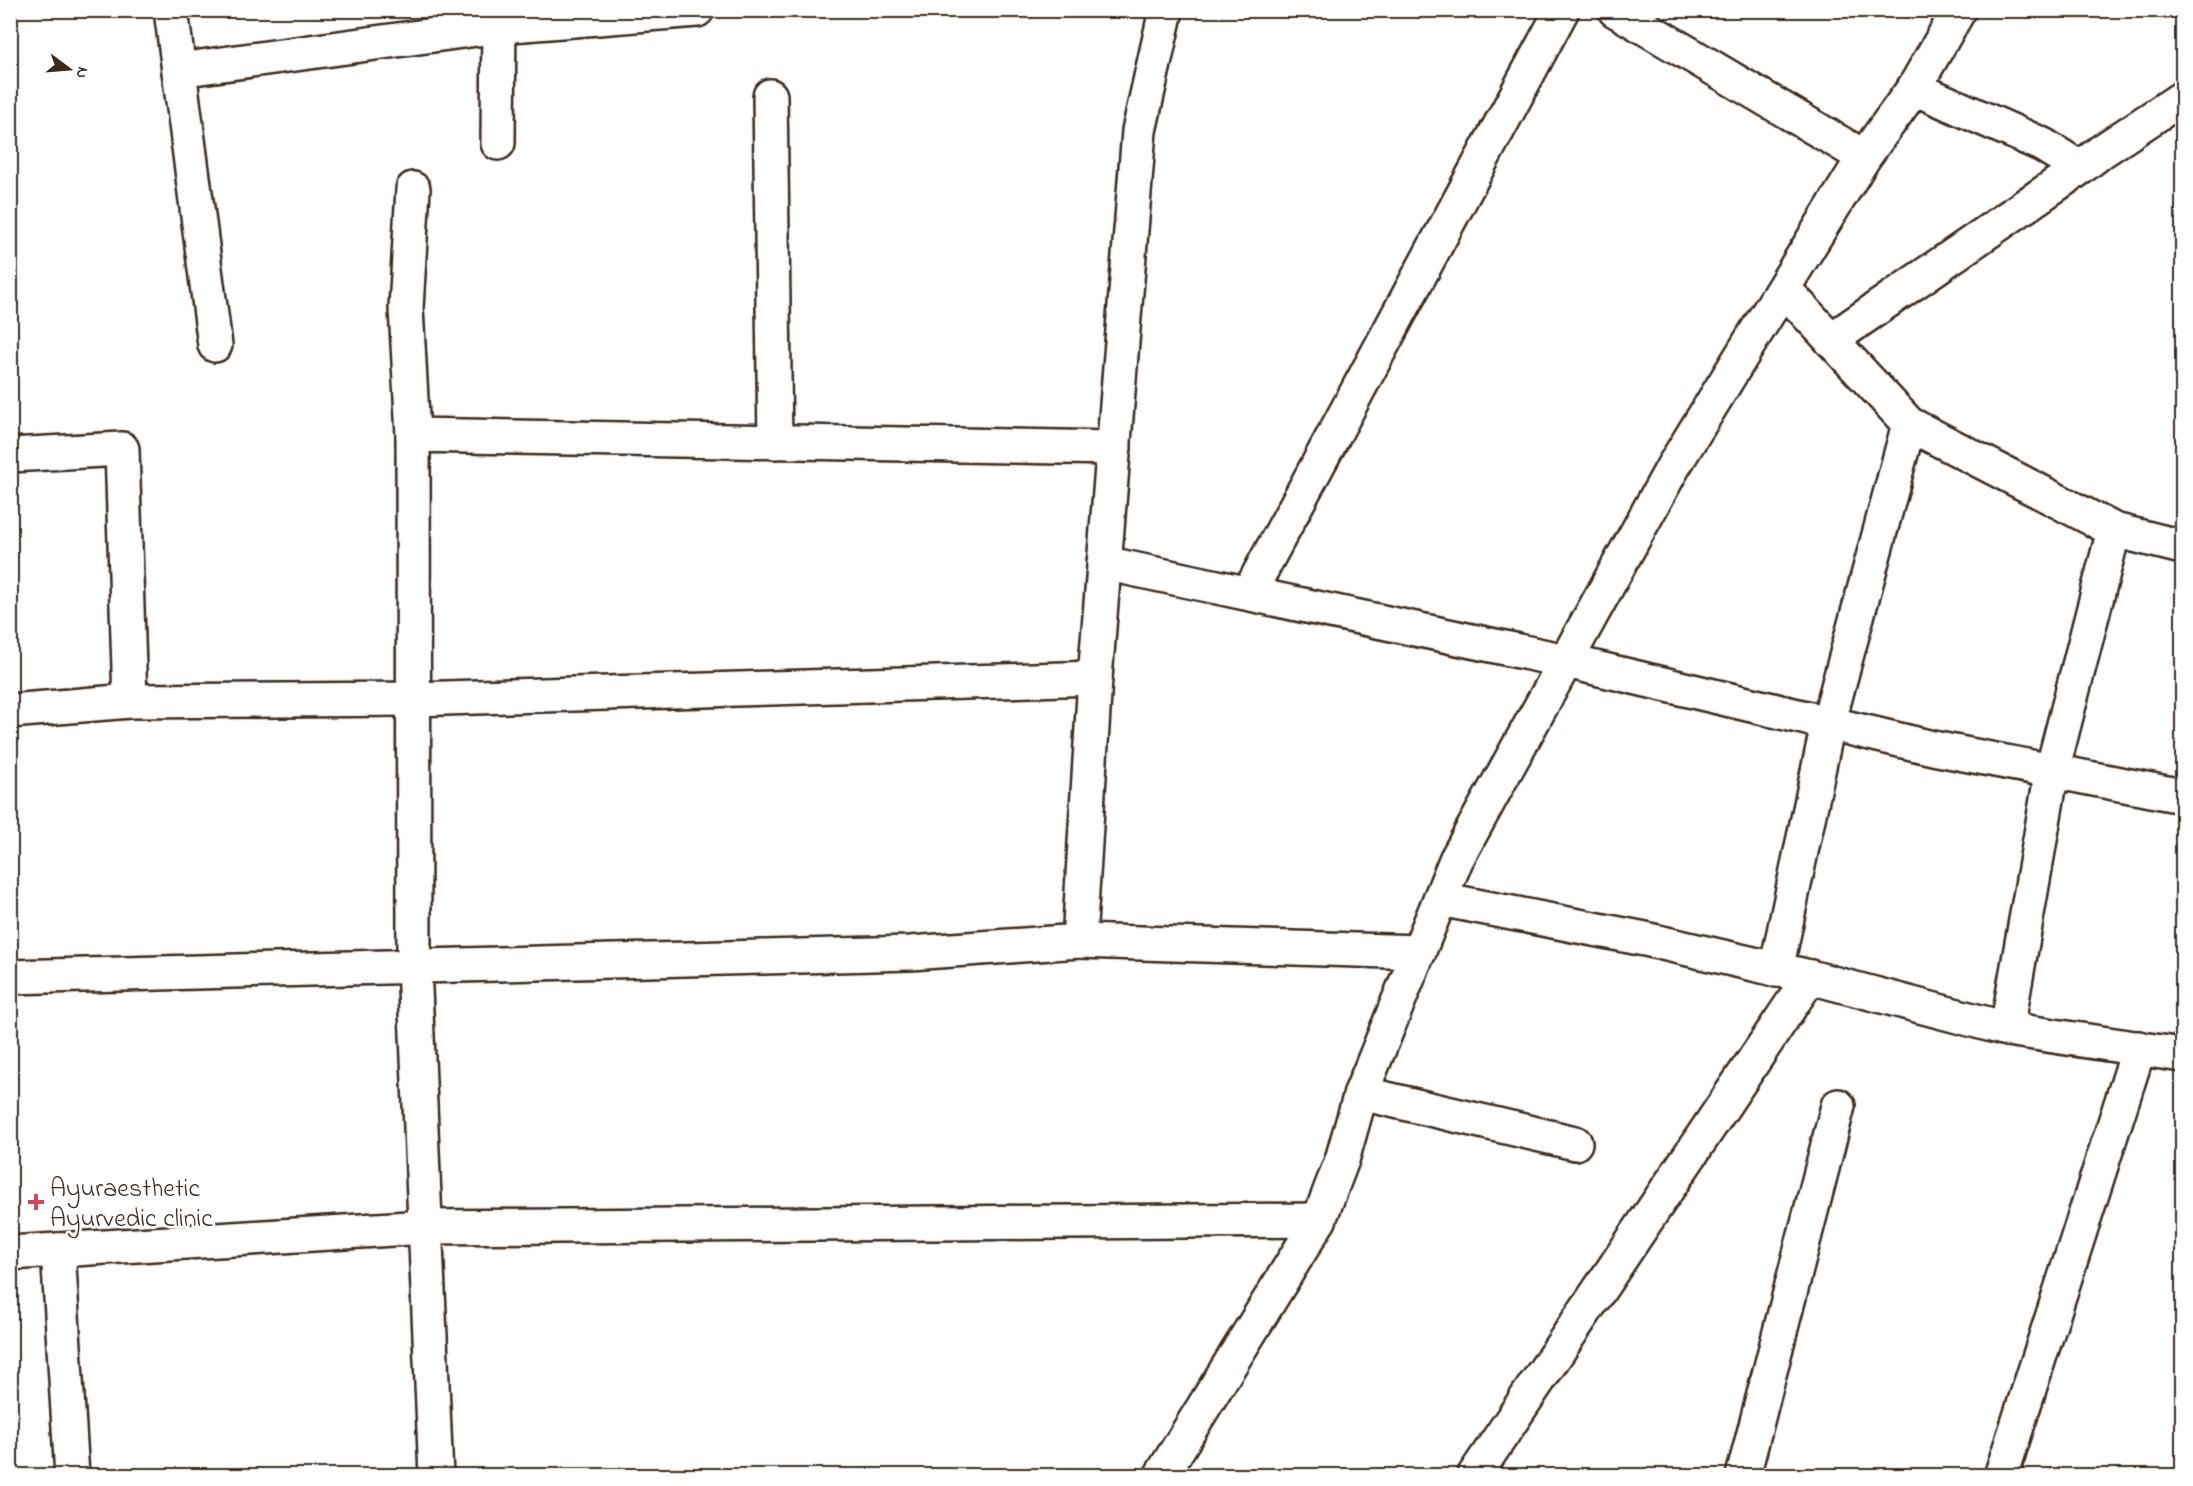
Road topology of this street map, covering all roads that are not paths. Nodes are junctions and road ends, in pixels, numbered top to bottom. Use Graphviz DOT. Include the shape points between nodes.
graph roads {
  1 [pos="171,10"];
  2 [pos="697,10"];
  3 [pos="1166,10"];
  4 [pos="1562,10"];
  5 [pos="1615,10"];
  6 [pos="1959,10"];
  7 [pos="499,18"];
  8 [pos="179,70"];
  9 [pos="1914,88"];
  10 [pos="770,96"];
  11 [pos="2182,98"];
  12 [pos="498,143"];
  13 [pos="1864,157"];
  14 [pos="2080,168"];
  15 [pos="413,189"];
  16 [pos="1784,289"];
  17 [pos="1831,340"];
  18 [pos="215,345"];
  19 [pos="1909,424"];
  20 [pos="413,435"];
  21 [pos="775,442"];
  22 [pos="1114,447"];
  23 [pos="10,455"];
  24 [pos="2114,530"];
  25 [pos="2182,547"];
  26 [pos="1104,563"];
  27 [pos="1249,593"];
  28 [pos="1566,661"];
  29 [pos="1095,678"];
  30 [pos="413,699"];
  31 [pos="130,701"];
  32 [pos="10,711"];
  33 [pos="1828,723"];
  34 [pos="2052,771"];
  35 [pos="2182,796"];
  36 [pos="1440,899"];
  37 [pos="1079,941"];
  38 [pos="1419,952"];
  39 [pos="414,965"];
  40 [pos="1776,970"];
  41 [pos="10,977"];
  42 [pos="1810,977"];
  43 [pos="2007,1029"];
  44 [pos="2139,1048"];
  45 [pos="2182,1055"];
  46 [pos="1360,1093"];
  47 [pos="1838,1106"];
  48 [pos="1575,1143"];
  49 [pos="1320,1220"];
  50 [pos="425,1227"];
  51 [pos="58,1250"];
  52 [pos="10,1252"];
  53 [pos="72,1476"];
  54 [pos="436,1476"];
  55 [pos="1161,1476"];
  56 [pos="1474,1476"];
  57 [pos="1743,1476"];
  58 [pos="2001,1476"];
  1 -- 8 [label="street"];
  2 -- 7 [label="street"];
  3 -- 22 [label="street" via="1139,131"];
  4 -- 27 [label="street"];
  5 -- 13 [label="street"];
  6 -- 9 [label="street"];
  7 -- 8 [label="street"];
  7 -- 12 [label="street"];
  8 -- 18 [label="street"];
  9 -- 13 [label="street"];
  9 -- 14 [label="street" via="2043,145"];
  10 -- 21 [label="street"];
  11 -- 14 [label="street"];
  13 -- 16 [label="street"];
  14 -- 17 [label="street"];
  15 -- 20 [label="street" via="406,308"];
  16 -- 17 [label="street"];
  16 -- 28 [label="street" via="1673,467"];
  17 -- 19 [label="street"];
  19 -- 24 [label="street"];
  19 -- 33 [label="street"];
  20 -- 21 [label="street"];
  20 -- 30 [label="street"];
  21 -- 22 [label="street"];
  22 -- 26 [label="street"];
  23 -- 31 [label="street" via="122,449"];
  24 -- 25 [label="street"];
  24 -- 34 [label="street"];
  26 -- 27 [label="street"];
  26 -- 29 [label="street"];
  27 -- 28 [label="street"];
  28 -- 33 [label="street"];
  28 -- 36 [label="street" via="1456,860"];
  29 -- 30 [label="street"];
  29 -- 37 [label="street"];
  30 -- 31 [label="street"];
  30 -- 39 [label="street"];
  31 -- 32 [label="street"];
  33 -- 34 [label="street"];
  33 -- 40 [label="street"];
  34 -- 35 [label="street"];
  34 -- 43 [label="street"];
  36 -- 38 [label="street"];
  36 -- 40 [label="street" via="1645,939"];
  37 -- 38 [label="street"];
  37 -- 39 [label="street" via="910,953"];
  38 -- 46 [label="street"];
  39 -- 41 [label="street"];
  39 -- 50 [label="street"];
  40 -- 42 [label="street"];
  42 -- 43 [label="street"];
  42 -- 56 [label="street"];
  43 -- 44 [label="street"];
  44 -- 45 [label="street"];
  44 -- 58 [label="street"];
  46 -- 48 [label="street"];
  46 -- 49 [label="street"];
  47 -- 57 [label="street"];
  49 -- 50 [label="street"];
  49 -- 55 [label="street"];
  50 -- 51 [label="street"];
  50 -- 54 [label="street"];
  51 -- 52 [label="street"];
  51 -- 53 [label="street"];
}
